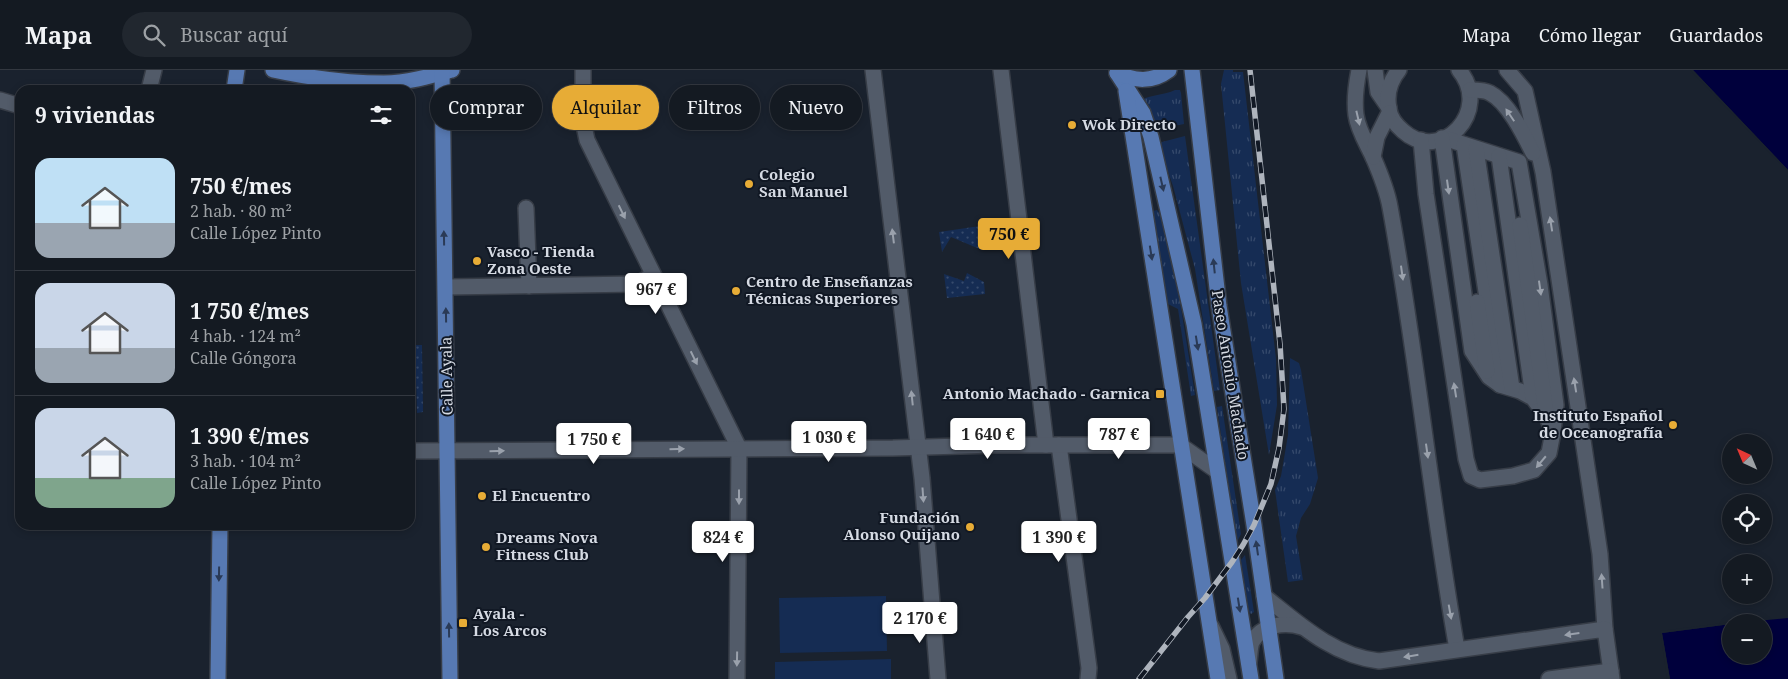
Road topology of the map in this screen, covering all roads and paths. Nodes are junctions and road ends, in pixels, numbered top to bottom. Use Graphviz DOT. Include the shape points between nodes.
graph roads {
  1 [pos="154,70"];
  2 [pos="237,70"];
  3 [pos="273,70"];
  4 [pos="583,70"];
  5 [pos="873,70"];
  6 [pos="1001,70"];
  7 [pos="1169,70"];
  8 [pos="1192,70"];
  9 [pos="1359,70"];
  10 [pos="1375,70"];
  11 [pos="1399,70"];
  12 [pos="1460,70"];
  13 [pos="1507,70"];
  14 [pos="445,71"];
  15 [pos="1118,76"];
  16 [pos="150,85"];
  17 [pos="235,85"];
  18 [pos="1470,90"];
  19 [pos="0,100"];
  20 [pos="15,104"];
  21 [pos="1389,110"];
  22 [pos="1421,140"];
  23 [pos="1472,147"];
  24 [pos="1372,157"];
  25 [pos="1543,172"];
  26 [pos="526,208"];
  27 [pos="653,275"];
  28 [pos="529,286"];
  29 [pos="446,287"];
  30 [pos="1511,388"];
  31 [pos="1546,415"];
  32 [pos="1553,432"];
  33 [pos="1052,445"];
  34 [pos="1180,445"];
  35 [pos="918,446"];
  36 [pos="739,448"];
  37 [pos="415,451"];
  38 [pos="448,451"];
  39 [pos="1217,471"];
  40 [pos="220,530"];
  41 [pos="1264,596"];
  42 [pos="1209,620"];
  43 [pos="1268,628"];
  44 [pos="1304,628"];
  45 [pos="1605,629"];
  46 [pos="1457,650"];
  47 [pos="1248,664"];
  48 [pos="1611,675"];
  49 [pos="218,679"];
  50 [pos="450,679"];
  51 [pos="737,679"];
  52 [pos="938,679"];
  53 [pos="1088,679"];
  54 [pos="1218,679"];
  55 [pos="1229,679"];
  56 [pos="1251,679"];
  57 [pos="1276,679"];
  58 [pos="1549,679"];
  1 -- 16 [label="street"];
  2 -- 17 [label="main road"];
  3 -- 14 [label="main road" via="323,80 385,83"];
  4 -- 27 [label="street, one-way" via="583,121 587,140"];
  35 -- 5 [label="street, one-way"];
  6 -- 33 [label="street"];
  7 -- 15 [label="main road" via="1151,80"];
  41 -- 8 [label="main road, Paseo Antonio Machado, one-way" via="1219,306"];
  9 -- 24 [label="street, one-way" via="1355,92 1356,116"];
  10 -- 21 [label="street" via="1378,92"];
  11 -- 21 [label="street" via="1390,84"];
  12 -- 18 [label="street"];
  13 -- 25 [label="street" via="1525,91"];
  29 -- 14 [label="main road, Calle Ayala, one-way"];
  15 -- 34 [label="main road, one-way"];
  15 -- 39 [label="main road, Paseo Antonio Machado, one-way" via="1143,113 1151,137 1194,324"];
  18 -- 23 [label="street" via="1468,116 1460,127"];
  25 -- 18 [label="street, one-way" via="1504,104 1489,92"];
  19 -- 20 [label="street"];
  21 -- 22 [label="street" via="1396,125 1407,135"];
  21 -- 24 [label="street"];
  22 -- 23 [label="street"];
  32 -- 22 [label="street, one-way" via="1549,453 1534,470 1480,480 1471,476 1462,437"];
  23 -- 30 [label="street"];
  23 -- 30 [label="street"];
  23 -- 30 [label="street, one-way" via="1472,351"];
  23 -- 31 [label="street"];
  23 -- 32 [label="street, one-way" via="1519,162 1556,405"];
  24 -- 46 [label="street, one-way" via="1388,195 1400,258"];
  45 -- 25 [label="street, one-way" via="1600,554"];
  26 -- 28 [label="street"];
  27 -- 28 [label="street" via="636,284"];
  27 -- 36 [label="street, one-way"];
  28 -- 29 [label="street"];
  38 -- 29 [label="main road, Calle Ayala, one-way"];
  30 -- 31 [label="street"];
  31 -- 32 [label="street"];
  33 -- 34 [label="street"];
  33 -- 35 [label="street"];
  33 -- 53 [label="street" via="1089,668"];
  34 -- 39 [label="street"];
  34 -- 42 [label="main road"];
  35 -- 36 [label="street"];
  35 -- 52 [label="street, one-way"];
  38 -- 36 [label="street, one-way"];
  36 -- 51 [label="street, one-way"];
  37 -- 38 [label="street"];
  50 -- 38 [label="main road, Calle Ayala, one-way"];
  39 -- 47 [label="main road, Paseo Antonio Machado, one-way"];
  40 -- 49 [label="main road, one-way"];
  41 -- 43 [label="main road, Paseo Antonio Machado"];
  41 -- 44 [label="street"];
  42 -- 54 [label="main road"];
  42 -- 55 [label="street" via="1222,649"];
  43 -- 44 [label="street" via="1289,623"];
  43 -- 47 [label="street" via="1252,643"];
  43 -- 57 [label="main road, Paseo Antonio Machado"];
  46 -- 44 [label="street, one-way" via="1379,661 1364,660 1335,649"];
  45 -- 46 [label="street, one-way"];
  45 -- 48 [label="street"];
  47 -- 56 [label="main road, Paseo Antonio Machado"];
  48 -- 58 [label="street"];
}
